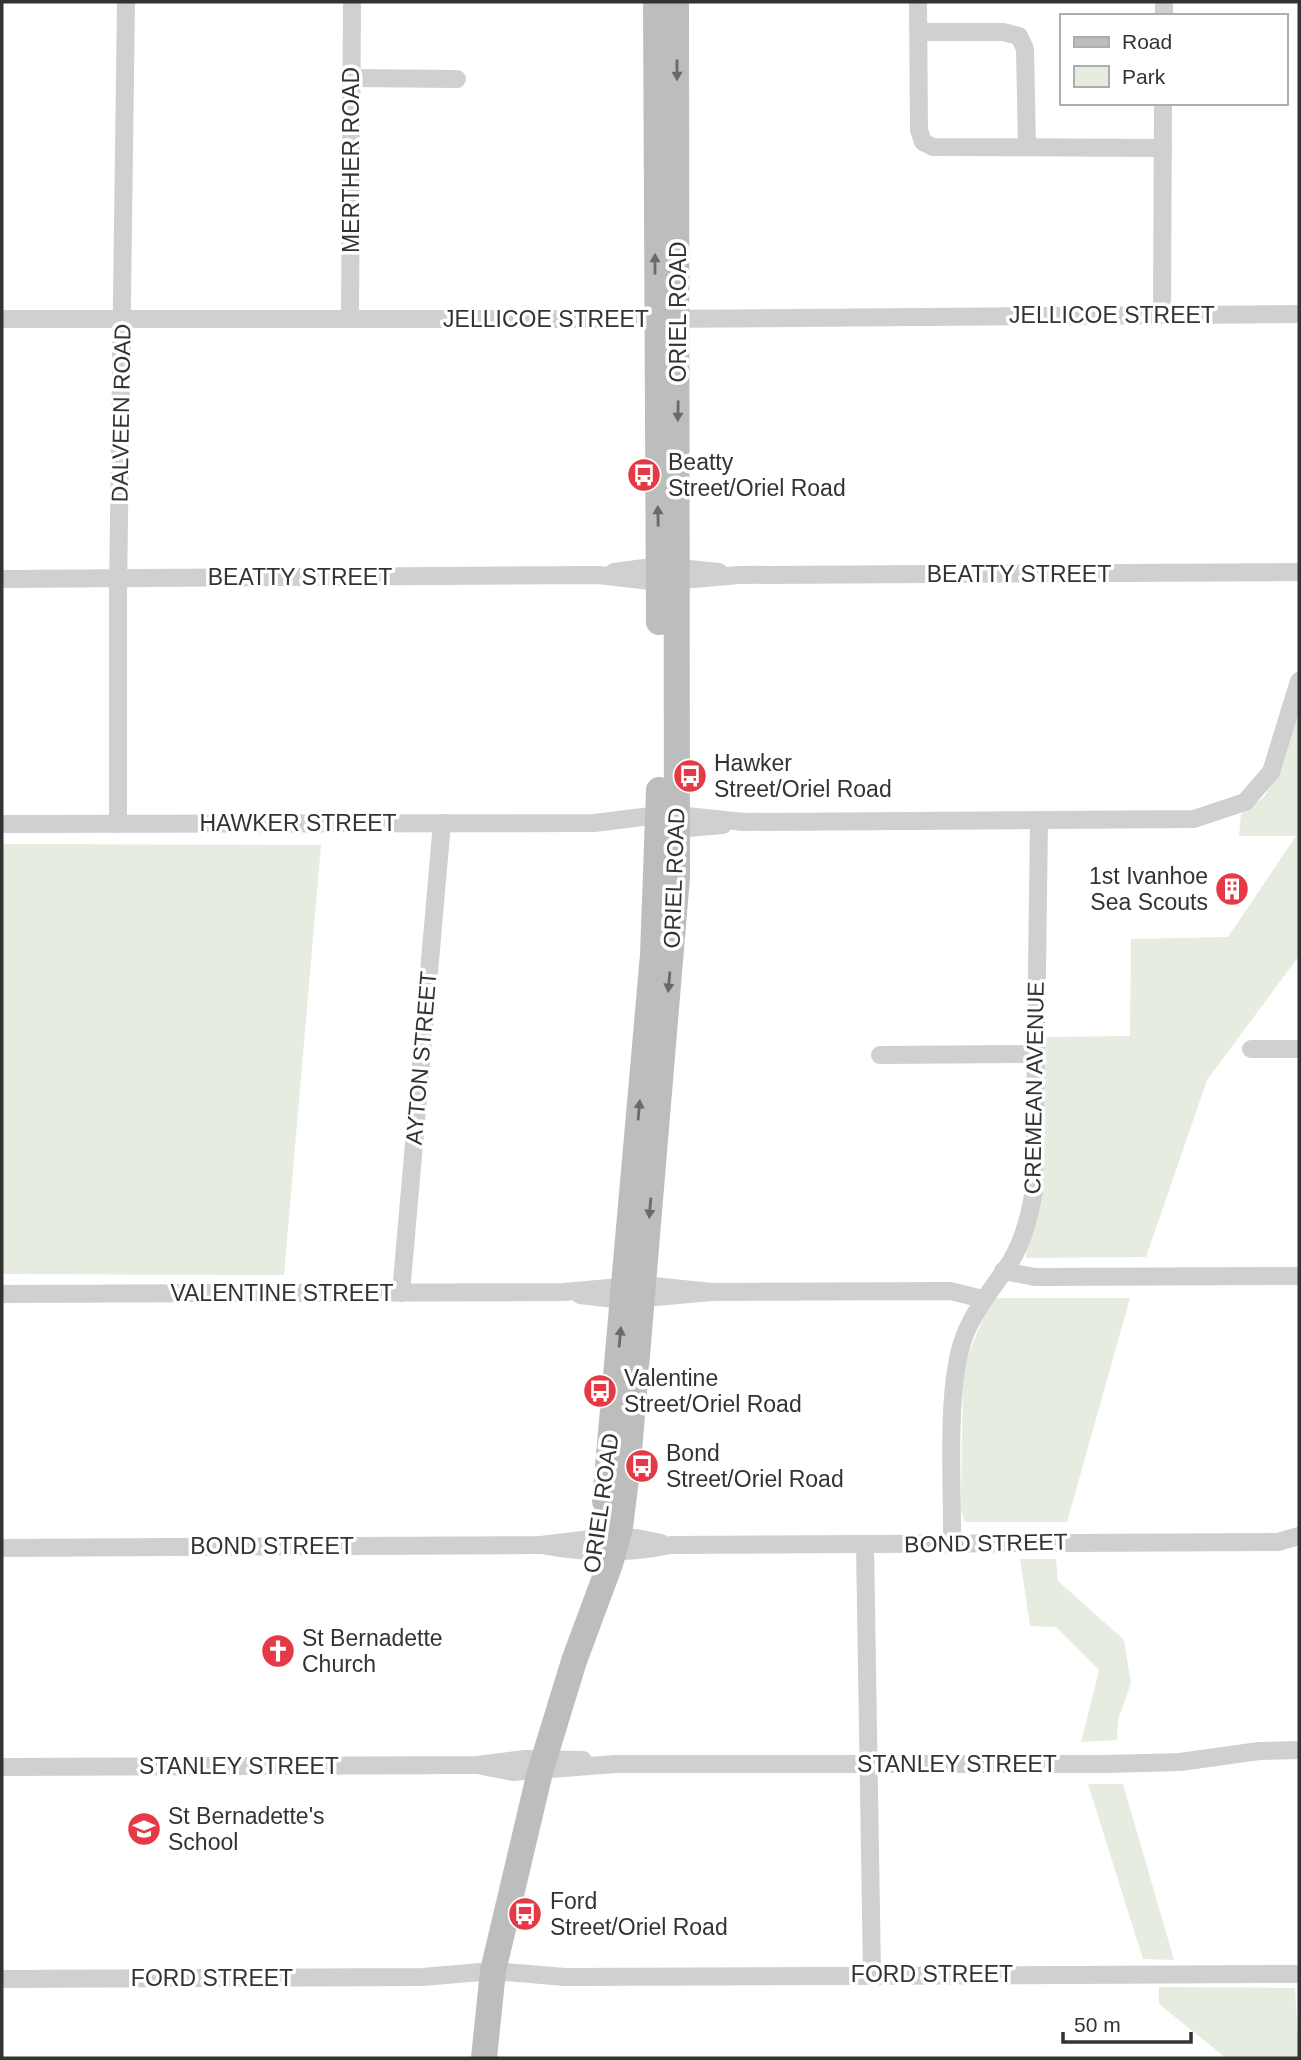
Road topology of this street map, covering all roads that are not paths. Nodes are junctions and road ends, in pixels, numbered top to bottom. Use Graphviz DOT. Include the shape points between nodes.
graph roads {
  1 [pos="126,2"];
  2 [pos="352,2"];
  3 [pos="656,2"];
  4 [pos="676,2"];
  5 [pos="918,2"];
  6 [pos="919,32"];
  7 [pos="352,78"];
  8 [pos="457,79"];
  9 [pos="1163,105"];
  10 [pos="1027,146"];
  11 [pos="1163,148"];
  12 [pos="1162,314"];
  13 [pos="1299,314"];
  14 [pos="122,318"];
  15 [pos="350,318"];
  16 [pos="2,319"];
  17 [pos="667,319"];
  18 [pos="1299,572"];
  19 [pos="668,574"];
  20 [pos="118,578"];
  21 [pos="2,579"];
  22 [pos="1299,681"];
  23 [pos="1039,822"];
  24 [pos="442,823"];
  25 [pos="668,823"];
  26 [pos="2,824"];
  27 [pos="118,824"];
  28 [pos="1251,1049"];
  29 [pos="1299,1049"];
  30 [pos="1036,1054"];
  31 [pos="880,1055"];
  32 [pos="1003,1271"];
  33 [pos="1299,1276"];
  34 [pos="633,1292"];
  35 [pos="401,1293"];
  36 [pos="2,1294"];
  37 [pos="983,1299"];
  38 [pos="1299,1536"];
  39 [pos="952,1544"];
  40 [pos="607,1545"];
  41 [pos="865,1545"];
  42 [pos="2,1548"];
  43 [pos="1299,1750"];
  44 [pos="869,1764"];
  45 [pos="542,1765"];
  46 [pos="2,1767"];
  47 [pos="872,1974"];
  48 [pos="1299,1974"];
  49 [pos="492,1977"];
  50 [pos="2,1979"];
  51 [pos="484,2058"];
  1 -- 14 [label="street, DALVEEN ROAD"];
  2 -- 7 [label="street, MERTHER ROAD"];
  17 -- 3 [label="main road, ORIEL ROAD, one-way"];
  4 -- 17 [label="main road, ORIEL ROAD, one-way"];
  5 -- 6 [label="street"];
  6 -- 10 [label="street" via="1019,36 1025,49"];
  6 -- 10 [label="street" via="919,130 923,142 933,147"];
  7 -- 8 [label="street"];
  7 -- 15 [label="street, MERTHER ROAD"];
  9 -- 11 [label="street"];
  10 -- 11 [label="street"];
  11 -- 12 [label="street"];
  12 -- 13 [label="street, JELLICOE STREET"];
  12 -- 17 [label="street, JELLICOE STREET"];
  14 -- 15 [label="street, JELLICOE STREET"];
  14 -- 16 [label="street, JELLICOE STREET"];
  14 -- 20 [label="street, DALVEEN ROAD"];
  15 -- 17 [label="street, JELLICOE STREET"];
  17 -- 19 [label="main road, ORIEL ROAD"];
  18 -- 19 [label="street, BEATTY STREET"];
  19 -- 20 [label="street, BEATTY STREET"];
  19 -- 25 [label="main road, ORIEL ROAD"];
  20 -- 21 [label="street, BEATTY STREET"];
  20 -- 27 [label="street, DALVEEN ROAD"];
  22 -- 23 [label="street, HAWKER STREET" via="1271,772 1245,802 1194,819"];
  23 -- 25 [label="street, HAWKER STREET"];
  23 -- 30 [label="street, CREMEAN AVENUE"];
  24 -- 25 [label="street, HAWKER STREET"];
  24 -- 27 [label="street, HAWKER STREET"];
  24 -- 35 [label="street, AYTON STREET"];
  25 -- 34 [label="main road, ORIEL ROAD" via="653,955"];
  26 -- 27 [label="street, HAWKER STREET"];
  28 -- 29 [label="street"];
  30 -- 31 [label="street"];
  30 -- 32 [label="street, CREMEAN AVENUE" via="1032,1198 1020,1242"];
  32 -- 33 [label="street" via="1035,1277"];
  32 -- 37 [label="street, CREMEAN AVENUE"];
  34 -- 35 [label="street, VALENTINE STREET"];
  34 -- 37 [label="street, VALENTINE STREET" via="950,1291"];
  34 -- 40 [label="main road, ORIEL ROAD" via="609,1469"];
  35 -- 36 [label="street, VALENTINE STREET"];
  37 -- 39 [label="street, CREMEAN AVENUE" via="956,1366"];
  38 -- 39 [label="street, BOND STREET" via="1278,1542"];
  39 -- 41 [label="street, BOND STREET"];
  40 -- 41 [label="street, BOND STREET" via="646,1550 671,1545"];
  40 -- 42 [label="street, BOND STREET"];
  40 -- 45 [label="main road, ORIEL ROAD"];
  41 -- 44 [label="street"];
  43 -- 44 [label="street, STANLEY STREET" via="1180,1762"];
  44 -- 45 [label="street, STANLEY STREET"];
  44 -- 47 [label="street"];
  45 -- 46 [label="street, STANLEY STREET"];
  45 -- 49 [label="main road, ORIEL ROAD"];
  47 -- 48 [label="street, FORD STREET"];
  47 -- 49 [label="street, FORD STREET"];
  49 -- 50 [label="street, FORD STREET"];
  49 -- 51 [label="main road, ORIEL ROAD"];
}
